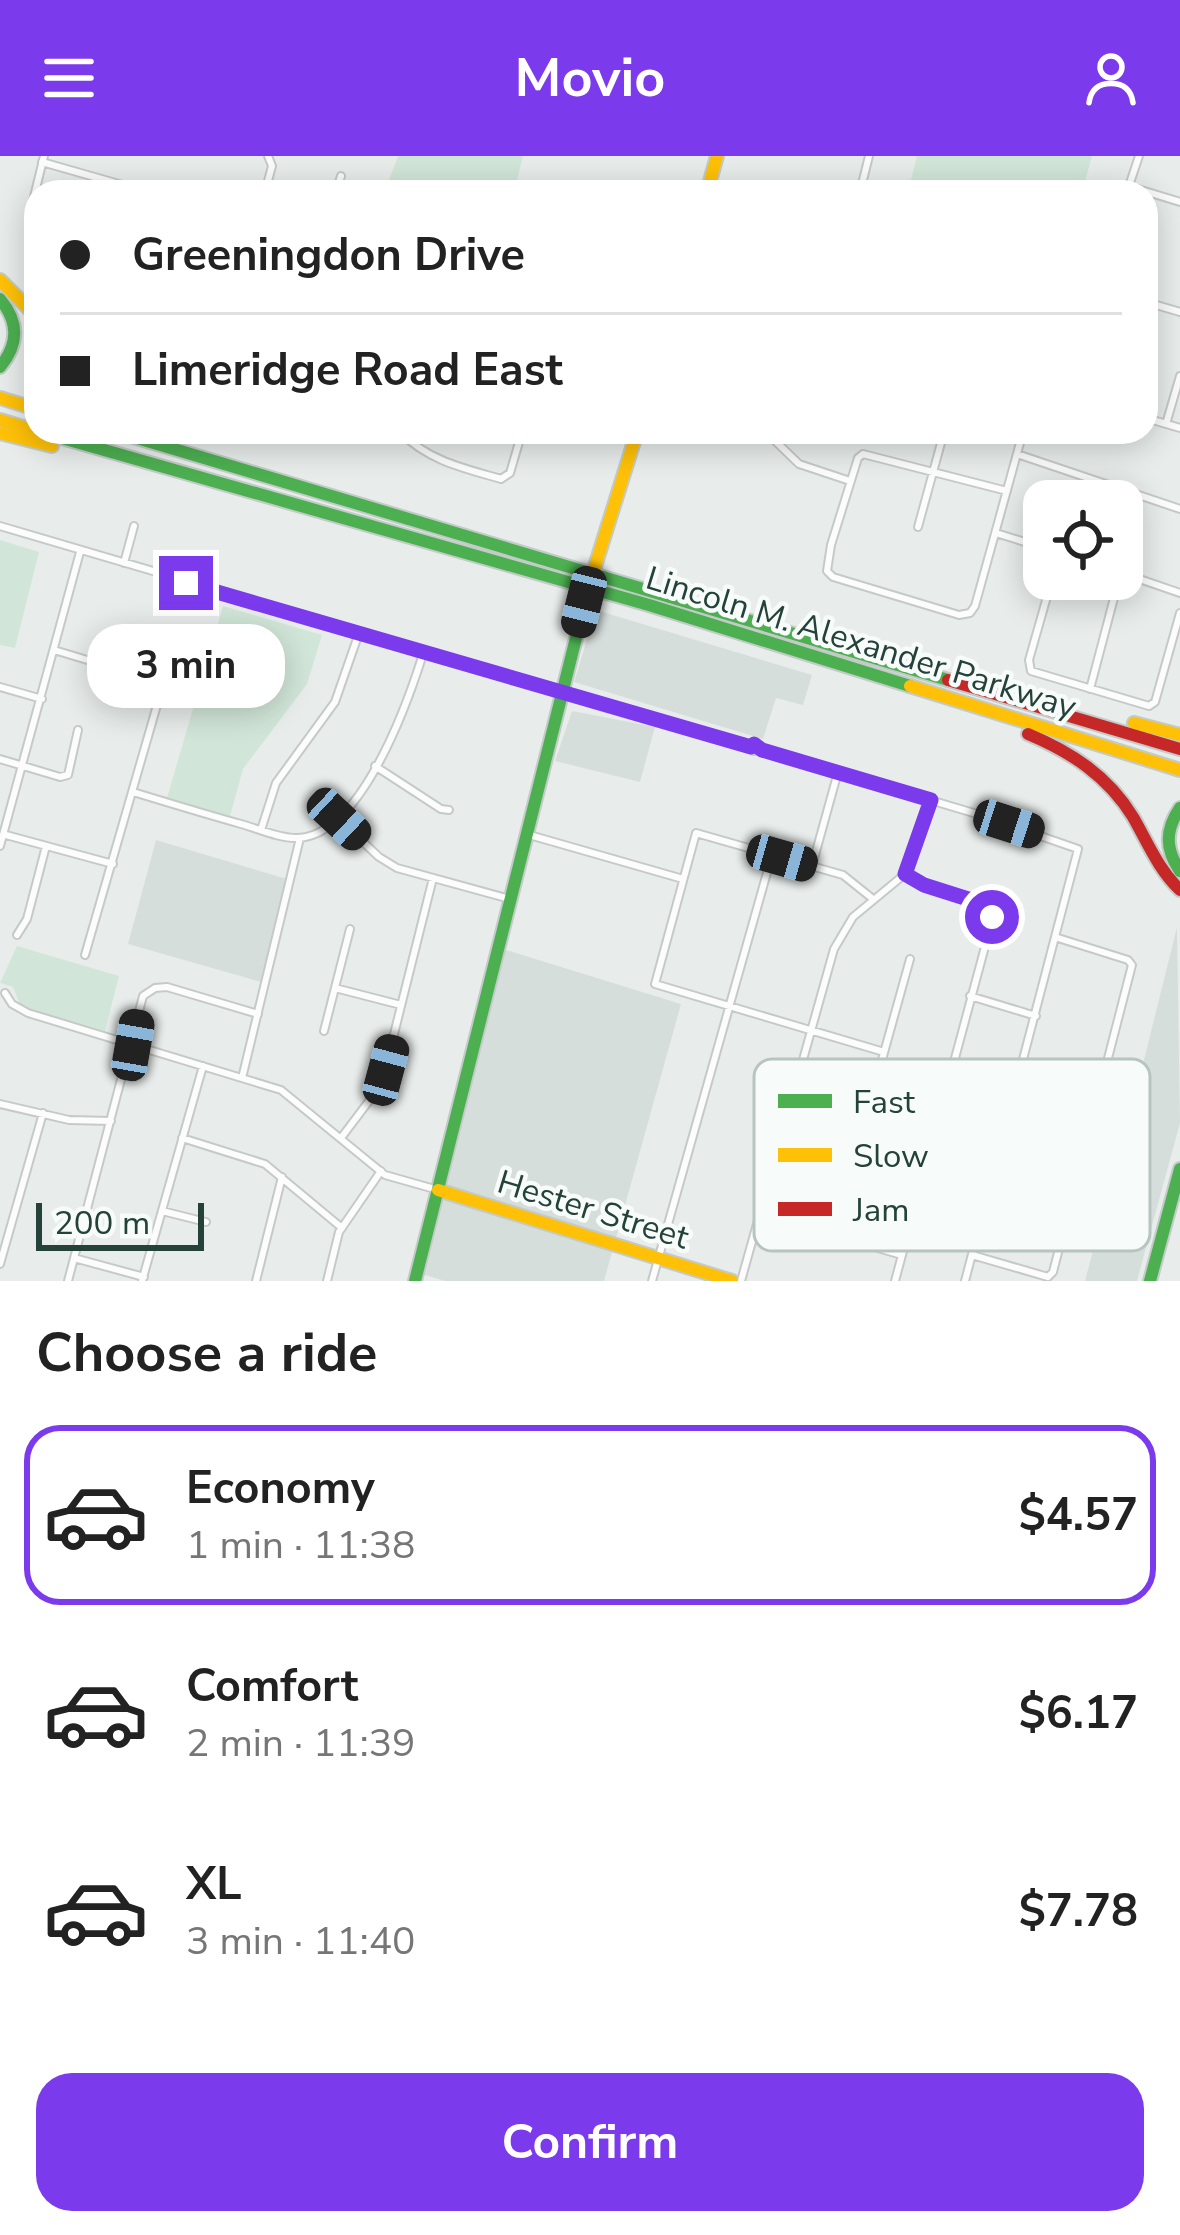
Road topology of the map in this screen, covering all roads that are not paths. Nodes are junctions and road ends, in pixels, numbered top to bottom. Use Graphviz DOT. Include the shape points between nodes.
graph roads {
  1 [pos="44,159"];
  2 [pos="340,176"];
  3 [pos="95,180"];
  4 [pos="339,180"];
  5 [pos="0,282"];
  6 [pos="0,299"];
  7 [pos="24,301"];
  8 [pos="0,368"];
  9 [pos="1180,376"];
  10 [pos="1158,422"];
  11 [pos="1166,424"];
  12 [pos="1180,428"];
  13 [pos="44,444"];
  14 [pos="83,444"];
  15 [pos="157,444"];
  16 [pos="174,444"];
  17 [pos="412,444"];
  18 [pos="518,444"];
  19 [pos="633,444"];
  20 [pos="778,444"];
  21 [pos="941,444"];
  22 [pos="1020,444"];
  23 [pos="1017,454"];
  24 [pos="200,457"];
  25 [pos="933,471"];
  26 [pos="850,482"];
  27 [pos="237,489"];
  28 [pos="1006,491"];
  29 [pos="1180,509"];
  30 [pos="0,526"];
  31 [pos="134,526"];
  32 [pos="918,527"];
  33 [pos="995,533"];
  34 [pos="1023,542"];
  35 [pos="80,552"];
  36 [pos="124,564"];
  37 [pos="1143,582"];
  38 [pos="1180,593"];
  39 [pos="1046,600"];
  40 [pos="1114,600"];
  41 [pos="1180,613"];
  42 [pos="358,633"];
  43 [pos="54,650"];
  44 [pos="423,653"];
  45 [pos="164,658"];
  46 [pos="164,683"];
  47 [pos="0,687"];
  48 [pos="977,687"];
  49 [pos="1090,689"];
  50 [pos="560,693"];
  51 [pos="42,699"];
  52 [pos="998,714"];
  53 [pos="78,730"];
  54 [pos="1180,735"];
  55 [pos="1180,748"];
  56 [pos="0,759"];
  57 [pos="25,766"];
  58 [pos="375,766"];
  59 [pos="1180,770"];
  60 [pos="838,772"];
  61 [pos="133,792"];
  62 [pos="931,800"];
  63 [pos="1180,808"];
  64 [pos="449,810"];
  65 [pos="339,819"];
  66 [pos="261,830"];
  67 [pos="526,834"];
  68 [pos="6,835"];
  69 [pos="300,838"];
  70 [pos="0,846"];
  71 [pos="46,846"];
  72 [pos="772,855"];
  73 [pos="113,864"];
  74 [pos="812,866"];
  75 [pos="1180,871"];
  76 [pos="905,874"];
  77 [pos="433,878"];
  78 [pos="683,879"];
  79 [pos="1179,888"];
  80 [pos="510,899"];
  81 [pos="873,899"];
  82 [pos="350,928"];
  83 [pos="17,935"];
  84 [pos="1057,937"];
  85 [pos="85,955"];
  86 [pos="910,959"];
  87 [pos="335,988"];
  88 [pos="5,993"];
  89 [pos="970,996"];
  90 [pos="403,1005"];
  91 [pos="730,1009"];
  92 [pos="258,1014"];
  93 [pos="1036,1016"];
  94 [pos="324,1030"];
  95 [pos="811,1030"];
  96 [pos="133,1045"];
  97 [pos="884,1052"];
  98 [pos="802,1059"];
  99 [pos="882,1059"];
  100 [pos="954,1059"];
  101 [pos="1024,1059"];
  102 [pos="1108,1059"];
  103 [pos="203,1066"];
  104 [pos="243,1075"];
  105 [pos="0,1104"];
  106 [pos="43,1113"];
  107 [pos="112,1121"];
  108 [pos="182,1138"];
  109 [pos="341,1138"];
  110 [pos="381,1171"];
  111 [pos="281,1177"];
  112 [pos="1179,1177"];
  113 [pos="438,1190"];
  114 [pos="161,1210"];
  115 [pos="754,1221"];
  116 [pos="206,1222"];
  117 [pos="341,1228"];
  118 [pos="888,1251"];
  119 [pos="903,1251"];
  120 [pos="973,1251"];
  121 [pos="972,1255"];
  122 [pos="902,1256"];
  123 [pos="74,1258"];
  124 [pos="658,1259"];
  125 [pos="0,1264"];
  126 [pos="143,1279"];
  127 [pos="1049,1279"];
  128 [pos="68,1281"];
  129 [pos="256,1281"];
  130 [pos="327,1281"];
  131 [pos="415,1281"];
  132 [pos="652,1281"];
  133 [pos="736,1281"];
  134 [pos="896,1281"];
  135 [pos="965,1281"];
  136 [pos="1150,1281"];
  1 -- 3 [label="street"];
  2 -- 4 [label="street"];
  5 -- 7 [label="main road"];
  6 -- 8 [label="main road" via="16,329"];
  9 -- 11 [label="street"];
  10 -- 11 [label="street"];
  11 -- 12 [label="street"];
  13 -- 27 [label="main road"];
  14 -- 27 [label="main road, Lincoln M. Alexander Parkway"];
  15 -- 24 [label="main road, Lincoln M. Alexander Parkway"];
  16 -- 24 [label="main road"];
  17 -- 18 [label="street" via="501,479"];
  19 -- 50 [label="main road, bridge"];
  20 -- 26 [label="street" via="799,464"];
  21 -- 25 [label="street"];
  22 -- 23 [label="street"];
  23 -- 28 [label="street"];
  23 -- 29 [label="street"];
  24 -- 48 [label="main road, Lincoln M. Alexander Parkway"];
  25 -- 26 [label="street" via="869,453 858,458"];
  25 -- 28 [label="street"];
  25 -- 32 [label="street"];
  26 -- 33 [label="street" via="826,566 833,577 968,614"];
  27 -- 52 [label="main road, Lincoln M. Alexander Parkway"];
  28 -- 33 [label="street"];
  30 -- 35 [label="street"];
  31 -- 36 [label="street"];
  33 -- 34 [label="street"];
  35 -- 36 [label="street"];
  35 -- 43 [label="street"];
  36 -- 42 [label="street"];
  37 -- 38 [label="street"];
  39 -- 49 [label="street" via="1029,666"];
  40 -- 49 [label="street"];
  41 -- 49 [label="street" via="1155,702"];
  42 -- 44 [label="street"];
  42 -- 66 [label="street" via="335,702 276,783"];
  43 -- 46 [label="street"];
  43 -- 51 [label="street"];
  44 -- 50 [label="street"];
  44 -- 58 [label="street" via="403,717"];
  45 -- 46 [label="street"];
  46 -- 61 [label="street"];
  47 -- 51 [label="street"];
  48 -- 54 [label="main road"];
  48 -- 55 [label="main road, Lincoln M. Alexander Parkway"];
  50 -- 60 [label="street"];
  50 -- 67 [label="main road"];
  51 -- 57 [label="street"];
  52 -- 59 [label="main road, Lincoln M. Alexander Parkway"];
  52 -- 79 [label="main road" via="1106,778"];
  53 -- 57 [label="street" via="68,775"];
  56 -- 57 [label="street"];
  57 -- 68 [label="street"];
  58 -- 64 [label="street"];
  58 -- 65 [label="street"];
  60 -- 62 [label="street"];
  60 -- 74 [label="street"];
  61 -- 66 [label="street"];
  61 -- 73 [label="street"];
  62 -- 76 [label="street"];
  62 -- 84 [label="street" via="1078,849"];
  63 -- 75 [label="main road" via="1166,841"];
  65 -- 69 [label="street"];
  65 -- 77 [label="street" via="397,868"];
  66 -- 69 [label="street"];
  67 -- 78 [label="street"];
  67 -- 80 [label="main road"];
  68 -- 70 [label="street"];
  68 -- 71 [label="street"];
  69 -- 92 [label="street"];
  71 -- 73 [label="street"];
  71 -- 83 [label="street"];
  72 -- 74 [label="street"];
  72 -- 78 [label="street" via="696,833"];
  72 -- 91 [label="street"];
  73 -- 85 [label="street"];
  74 -- 81 [label="street" via="848,878"];
  76 -- 81 [label="street"];
  76 -- 89 [label="street" via="992,908"];
  77 -- 80 [label="street"];
  77 -- 90 [label="street"];
  78 -- 91 [label="street" via="655,984"];
  80 -- 113 [label="main road"];
  81 -- 95 [label="street" via="834,949"];
  82 -- 87 [label="street"];
  84 -- 93 [label="street"];
  84 -- 102 [label="street" via="1132,965"];
  86 -- 97 [label="street"];
  87 -- 90 [label="street"];
  87 -- 94 [label="street"];
  88 -- 96 [label="street" via="19,1010"];
  89 -- 93 [label="street"];
  89 -- 100 [label="street"];
  90 -- 109 [label="street" via="386,1070"];
  91 -- 95 [label="street"];
  91 -- 124 [label="street"];
  92 -- 96 [label="street" via="155,988 143,997"];
  92 -- 104 [label="street"];
  93 -- 101 [label="street"];
  95 -- 97 [label="street"];
  95 -- 98 [label="street"];
  96 -- 103 [label="street"];
  96 -- 107 [label="street"];
  97 -- 99 [label="street"];
  103 -- 104 [label="street"];
  103 -- 108 [label="street"];
  104 -- 109 [label="street" via="281,1090"];
  105 -- 106 [label="street"];
  106 -- 107 [label="street"];
  106 -- 125 [label="street"];
  107 -- 123 [label="street"];
  108 -- 111 [label="street" via="258,1161"];
  108 -- 114 [label="street"];
  109 -- 110 [label="street"];
  110 -- 113 [label="street"];
  110 -- 117 [label="street"];
  111 -- 117 [label="street"];
  111 -- 129 [label="street"];
  112 -- 136 [label="main road"];
  113 -- 124 [label="main road, Hester Street"];
  113 -- 131 [label="main road"];
  114 -- 116 [label="street"];
  114 -- 126 [label="street"];
  115 -- 133 [label="street"];
  117 -- 130 [label="street"];
  118 -- 122 [label="street"];
  119 -- 122 [label="street"];
  120 -- 121 [label="street"];
  121 -- 127 [label="street"];
  121 -- 135 [label="street"];
  122 -- 134 [label="street"];
  123 -- 126 [label="street"];
  123 -- 128 [label="street"];
  124 -- 132 [label="street"];
  124 -- 133 [label="main road, Hester Street"];
}
